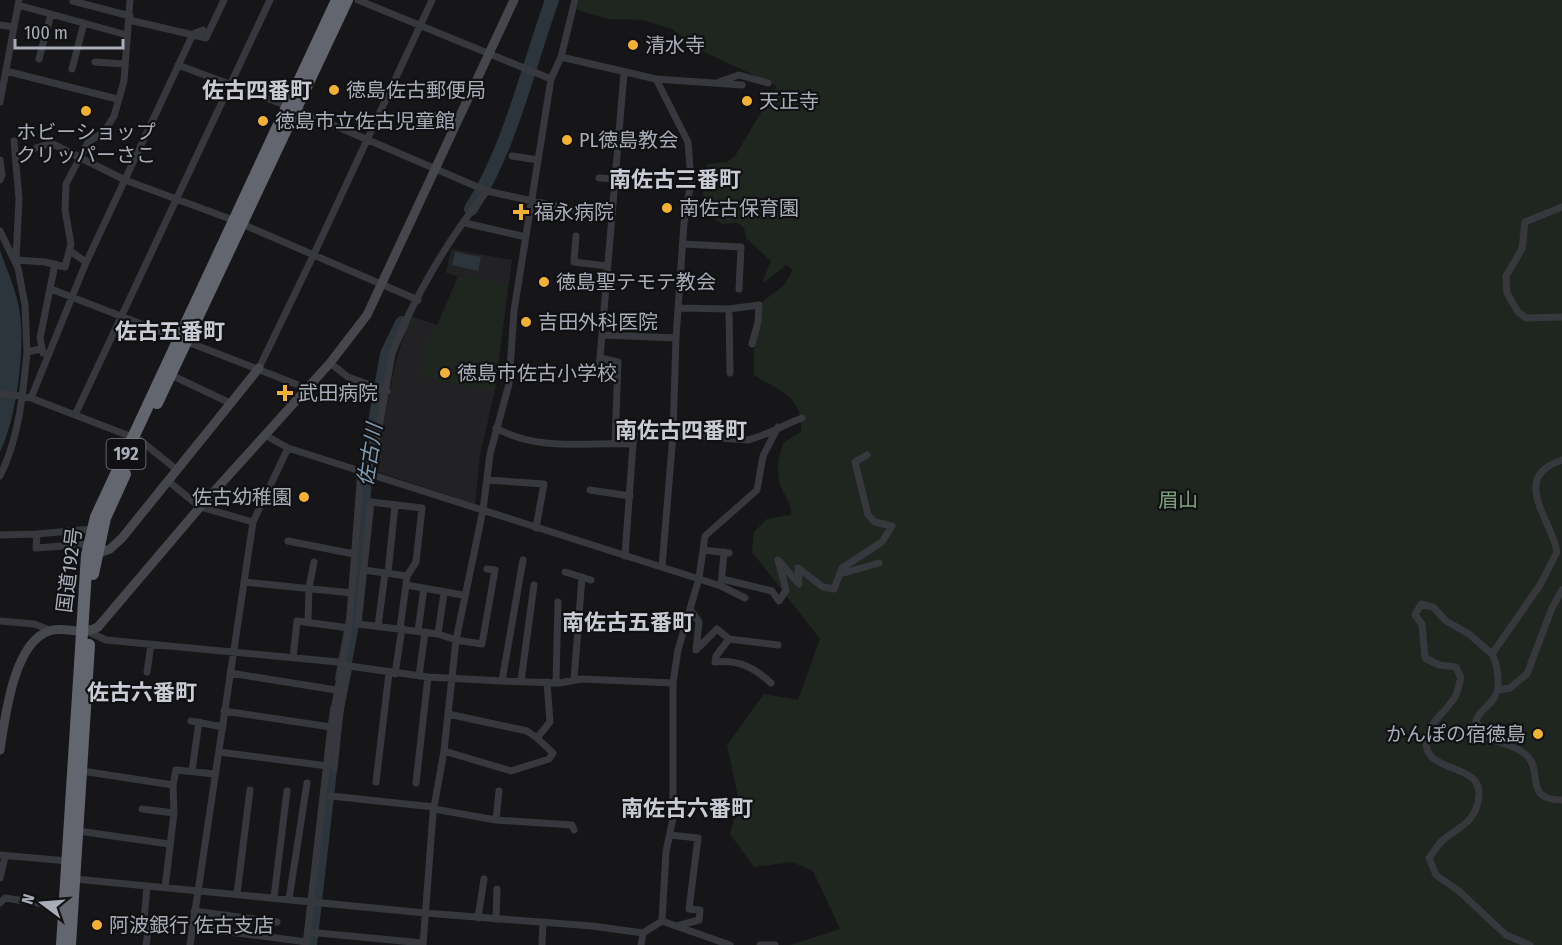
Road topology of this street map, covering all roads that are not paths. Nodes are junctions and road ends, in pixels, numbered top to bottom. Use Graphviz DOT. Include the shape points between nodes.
graph roads {
  1 [pos="130,0"];
  2 [pos="224,0"];
  3 [pos="270,0"];
  4 [pos="337,0"];
  5 [pos="347,0"];
  6 [pos="358,0"];
  7 [pos="432,0"];
  8 [pos="514,0"];
  9 [pos="575,0"];
  10 [pos="73,1"];
  11 [pos="18,2"];
  12 [pos="51,14"];
  13 [pos="129,18"];
  14 [pos="84,23"];
  15 [pos="0,25"];
  16 [pos="420,26"];
  17 [pos="14,27"];
  18 [pos="203,30"];
  19 [pos="193,34"];
  20 [pos="127,35"];
  21 [pos="488,55"];
  22 [pos="561,57"];
  23 [pos="39,59"];
  24 [pos="95,62"];
  25 [pos="124,64"];
  26 [pos="178,65"];
  27 [pos="72,69"];
  28 [pos="6,71"];
  29 [pos="624,73"];
  30 [pos="551,79"];
  31 [pos="656,80"];
  32 [pos="719,82"];
  33 [pos="230,83"];
  34 [pos="768,83"];
  35 [pos="742,85"];
  36 [pos="117,99"];
  37 [pos="0,102"];
  38 [pos="292,107"];
  39 [pos="368,139"];
  40 [pos="14,141"];
  41 [pos="36,148"];
  42 [pos="512,156"];
  43 [pos="78,159"];
  44 [pos="0,160"];
  45 [pos="538,160"];
  46 [pos="435,168"];
  47 [pos="599,178"];
  48 [pos="615,179"];
  49 [pos="0,180"];
  50 [pos="125,180"];
  51 [pos="484,190"];
  52 [pos="176,199"];
  53 [pos="532,201"];
  54 [pos="1562,207"];
  55 [pos="612,211"];
  56 [pos="238,222"];
  57 [pos="465,223"];
  58 [pos="0,231"];
  59 [pos="526,237"];
  60 [pos="573,240"];
  61 [pos="683,244"];
  62 [pos="70,251"];
  63 [pos="314,254"];
  64 [pos="16,260"];
  65 [pos="86,261"];
  66 [pos="55,264"];
  67 [pos="607,266"];
  68 [pos="383,285"];
  69 [pos="51,289"];
  70 [pos="739,289"];
  71 [pos="70,298"];
  72 [pos="415,299"];
  73 [pos="678,308"];
  74 [pos="729,309"];
  75 [pos="121,317"];
  76 [pos="1562,317"];
  77 [pos="602,335"];
  78 [pos="676,338"];
  79 [pos="183,339"];
  80 [pos="752,344"];
  81 [pos="41,349"];
  82 [pos="27,352"];
  83 [pos="46,357"];
  84 [pos="600,358"];
  85 [pos="330,363"];
  86 [pos="259,368"];
  87 [pos="582,371"];
  88 [pos="730,373"];
  89 [pos="171,375"];
  90 [pos="306,388"];
  91 [pos="383,390"];
  92 [pos="0,393"];
  93 [pos="24,396"];
  94 [pos="230,403"];
  95 [pos="75,415"];
  96 [pos="802,418"];
  97 [pos="778,427"];
  98 [pos="496,428"];
  99 [pos="265,435"];
  100 [pos="673,435"];
  101 [pos="136,438"];
  102 [pos="615,443"];
  103 [pos="633,444"];
  104 [pos="288,448"];
  105 [pos="867,455"];
  106 [pos="1562,460"];
  107 [pos="177,470"];
  108 [pos="366,471"];
  109 [pos="0,476"];
  110 [pos="487,480"];
  111 [pos="168,481"];
  112 [pos="590,490"];
  113 [pos="630,496"];
  114 [pos="364,501"];
  115 [pos="395,505"];
  116 [pos="201,507"];
  117 [pos="483,510"];
  118 [pos="253,522"];
  119 [pos="536,528"];
  120 [pos="92,529"];
  121 [pos="37,534"];
  122 [pos="0,535"];
  123 [pos="288,541"];
  124 [pos="92,549"];
  125 [pos="703,550"];
  126 [pos="354,554"];
  127 [pos="625,556"];
  128 [pos="524,560"];
  129 [pos="314,562"];
  130 [pos="879,563"];
  131 [pos="662,567"];
  132 [pos="487,569"];
  133 [pos="364,570"];
  134 [pos="565,572"];
  135 [pos="387,573"];
  136 [pos="840,574"];
  137 [pos="407,576"];
  138 [pos="582,577"];
  139 [pos="699,578"];
  140 [pos="591,580"];
  141 [pos="244,582"];
  142 [pos="722,582"];
  143 [pos="406,585"];
  144 [pos="534,585"];
  145 [pos="309,588"];
  146 [pos="424,588"];
  147 [pos="1562,590"];
  148 [pos="352,593"];
  149 [pos="444,593"];
  150 [pos="464,595"];
  151 [pos="745,598"];
  152 [pos="556,607"];
  153 [pos="690,609"];
  154 [pos="0,621"];
  155 [pos="308,622"];
  156 [pos="378,626"];
  157 [pos="349,628"];
  158 [pos="401,628"];
  159 [pos="50,630"];
  160 [pos="422,631"];
  161 [pos="85,632"];
  162 [pos="438,634"];
  163 [pos="729,639"];
  164 [pos="456,640"];
  165 [pos="151,644"];
  166 [pos="778,645"];
  167 [pos="234,652"];
  168 [pos="1492,654"];
  169 [pos="293,658"];
  170 [pos="346,665"];
  171 [pos="147,672"];
  172 [pos="230,673"];
  173 [pos="392,673"];
  174 [pos="419,676"];
  175 [pos="428,677"];
  176 [pos="451,678"];
  177 [pos="574,680"];
  178 [pos="502,681"];
  179 [pos="521,681"];
  180 [pos="547,682"];
  181 [pos="556,682"];
  182 [pos="673,683"];
  183 [pos="771,683"];
  184 [pos="336,690"];
  185 [pos="1498,690"];
  186 [pos="224,711"];
  187 [pos="448,714"];
  188 [pos="223,726"];
  189 [pos="331,727"];
  190 [pos="537,738"];
  191 [pos="0,750"];
  192 [pos="219,752"];
  193 [pos="444,752"];
  194 [pos="331,767"];
  195 [pos="82,771"];
  196 [pos="192,771"];
  197 [pos="215,774"];
  198 [pos="376,782"];
  199 [pos="307,783"];
  200 [pos="416,783"];
  201 [pos="173,785"];
  202 [pos="250,790"];
  203 [pos="287,791"];
  204 [pos="499,791"];
  205 [pos="331,796"];
  206 [pos="1562,800"];
  207 [pos="434,808"];
  208 [pos="142,809"];
  209 [pos="174,813"];
  210 [pos="496,820"];
  211 [pos="574,830"];
  212 [pos="78,831"];
  213 [pos="670,835"];
  214 [pos="169,844"];
  215 [pos="3,856"];
  216 [pos="68,861"];
  217 [pos="0,878"];
  218 [pos="75,879"];
  219 [pos="484,879"];
  220 [pos="147,886"];
  221 [pos="165,888"];
  222 [pos="497,889"];
  223 [pos="197,890"];
  224 [pos="237,894"];
  225 [pos="274,897"];
  226 [pos="289,899"];
  227 [pos="314,902"];
  228 [pos="0,903"];
  229 [pos="64,907"];
  230 [pos="194,911"];
  231 [pos="425,913"];
  232 [pos="478,918"];
  233 [pos="496,919"];
  234 [pos="662,921"];
  235 [pos="278,922"];
  236 [pos="543,923"];
  237 [pos="677,926"];
  238 [pos="192,927"];
  239 [pos="310,932"];
  240 [pos="643,933"];
  241 [pos="307,943"];
  242 [pos="423,944"];
  243 [pos="62,945"];
  244 [pos="70,945"];
  245 [pos="146,945"];
  246 [pos="190,945"];
  247 [pos="542,945"];
  248 [pos="641,945"];
  249 [pos="730,945"];
  250 [pos="760,945"];
  251 [pos="775,945"];
  252 [pos="1530,945"];
  1 -- 13 [label="street"];
  2 -- 19 [label="street" via="206,38"];
  3 -- 33 [label="street"];
  4 -- 38 [label="highway, 国道192号 / 192"];
  5 -- 38 [label="highway, 国道192号 / 192"];
  6 -- 16 [label="street"];
  7 -- 16 [label="street"];
  8 -- 21 [label="street"];
  9 -- 22 [label="street"];
  10 -- 13 [label="street"];
  11 -- 12 [label="street"];
  11 -- 17 [label="street"];
  12 -- 14 [label="street"];
  12 -- 23 [label="street"];
  13 -- 19 [label="street"];
  13 -- 20 [label="street"];
  14 -- 20 [label="street"];
  14 -- 27 [label="street"];
  15 -- 17 [label="street"];
  16 -- 21 [label="street"];
  16 -- 39 [label="street"];
  17 -- 28 [label="street"];
  18 -- 19 [label="street"];
  19 -- 26 [label="street"];
  20 -- 25 [label="street"];
  21 -- 30 [label="street"];
  21 -- 46 [label="street"];
  22 -- 29 [label="street"];
  22 -- 30 [label="street"];
  24 -- 25 [label="street"];
  25 -- 36 [label="street" via="124,81"];
  26 -- 33 [label="street"];
  26 -- 50 [label="street"];
  28 -- 36 [label="street"];
  28 -- 37 [label="street"];
  29 -- 31 [label="street"];
  29 -- 48 [label="street"];
  30 -- 45 [label="street"];
  31 -- 32 [label="street"];
  31 -- 61 [label="street" via="688,142 691,181"];
  32 -- 34 [label="street" via="739,75"];
  32 -- 35 [label="street"];
  33 -- 38 [label="street"];
  33 -- 52 [label="street"];
  36 -- 43 [label="street" via="114,116 104,132 88,142"];
  38 -- 39 [label="street"];
  38 -- 56 [label="highway, 国道192号 / 192"];
  39 -- 46 [label="street"];
  39 -- 63 [label="street"];
  40 -- 64 [label="street" via="19,199"];
  41 -- 43 [label="street" via="51,143"];
  42 -- 45 [label="street"];
  43 -- 50 [label="street"];
  43 -- 62 [label="street" via="66,183"];
  44 -- 49 [label="street"];
  45 -- 53 [label="street"];
  46 -- 51 [label="street"];
  46 -- 68 [label="street"];
  47 -- 48 [label="street"];
  48 -- 55 [label="street"];
  50 -- 52 [label="street"];
  50 -- 65 [label="street"];
  51 -- 53 [label="street"];
  51 -- 57 [label="street"];
  52 -- 56 [label="street"];
  52 -- 75 [label="street"];
  53 -- 55 [label="street" via="569,209"];
  53 -- 59 [label="street"];
  54 -- 76 [label="street" via="1525,222 1522,249 1505,281 1509,297 1521,315 1532,320"];
  55 -- 67 [label="street"];
  56 -- 63 [label="street"];
  56 -- 79 [label="highway, 国道192号 / 192"];
  57 -- 59 [label="street"];
  57 -- 72 [label="street"];
  58 -- 64 [label="street"];
  59 -- 98 [label="street" via="514,311 510,377"];
  60 -- 67 [label="street" via="574,262"];
  61 -- 70 [label="street" via="741,247"];
  61 -- 73 [label="street"];
  62 -- 65 [label="street"];
  62 -- 66 [label="street" via="65,267"];
  63 -- 68 [label="street"];
  63 -- 86 [label="street"];
  64 -- 66 [label="street"];
  64 -- 82 [label="street"];
  65 -- 71 [label="street"];
  66 -- 69 [label="street"];
  67 -- 77 [label="street"];
  68 -- 72 [label="street"];
  68 -- 85 [label="street" via="367,315"];
  69 -- 71 [label="street"];
  69 -- 81 [label="street"];
  71 -- 75 [label="street"];
  71 -- 83 [label="street"];
  72 -- 91 [label="street" via="392,354"];
  73 -- 74 [label="street"];
  73 -- 78 [label="street"];
  74 -- 80 [label="street" via="759,305"];
  74 -- 88 [label="street"];
  75 -- 79 [label="street"];
  75 -- 95 [label="street"];
  77 -- 78 [label="street"];
  77 -- 84 [label="street"];
  78 -- 100 [label="street"];
  79 -- 86 [label="street"];
  79 -- 89 [label="highway, 国道192号 / 192"];
  79 -- 101 [label="highway, 国道192号 / 192"];
  81 -- 82 [label="street"];
  81 -- 83 [label="street"];
  82 -- 93 [label="street"];
  83 -- 93 [label="street"];
  84 -- 87 [label="street" via="598,372"];
  84 -- 102 [label="street" via="618,362"];
  85 -- 90 [label="street"];
  85 -- 91 [label="street" via="348,377"];
  86 -- 90 [label="street"];
  86 -- 94 [label="street"];
  89 -- 94 [label="street"];
  89 -- 101 [label="highway, 国道192号 / 192"];
  90 -- 99 [label="street"];
  91 -- 108 [label="street"];
  92 -- 93 [label="street"];
  93 -- 95 [label="street"];
  93 -- 109 [label="street" via="8,461"];
  94 -- 107 [label="street"];
  95 -- 101 [label="street"];
  96 -- 97 [label="street"];
  97 -- 100 [label="street" via="748,440"];
  97 -- 125 [label="street" via="763,456 757,490 705,536"];
  98 -- 102 [label="street" via="516,439 543,443"];
  98 -- 110 [label="street"];
  99 -- 104 [label="street"];
  99 -- 116 [label="street"];
  100 -- 103 [label="street" via="635,432"];
  100 -- 131 [label="street"];
  101 -- 107 [label="street"];
  101 -- 120 [label="highway, 国道192号 / 192"];
  101 -- 124 [label="highway, 国道192号 / 192"];
  102 -- 103 [label="street"];
  103 -- 113 [label="street"];
  104 -- 108 [label="street"];
  104 -- 118 [label="street"];
  105 -- 136 [label="street" via="855,462 868,515 875,522 892,526 882,542 842,568"];
  106 -- 168 [label="street" via="1546,468 1537,482 1540,510 1557,552 1540,585"];
  107 -- 111 [label="street"];
  108 -- 114 [label="street"];
  108 -- 117 [label="street"];
  110 -- 117 [label="street"];
  110 -- 119 [label="street" via="544,484"];
  111 -- 116 [label="street"];
  111 -- 124 [label="street" via="113,547"];
  112 -- 113 [label="street"];
  113 -- 127 [label="street"];
  114 -- 115 [label="street"];
  114 -- 126 [label="street"];
  114 -- 133 [label="street"];
  115 -- 135 [label="street"];
  115 -- 137 [label="street" via="422,508 416,562"];
  116 -- 118 [label="street"];
  116 -- 161 [label="street" via="98,627"];
  117 -- 119 [label="street"];
  117 -- 150 [label="street"];
  118 -- 141 [label="street"];
  119 -- 127 [label="street"];
  120 -- 121 [label="street"];
  120 -- 124 [label="highway, 国道192号 / 192"];
  121 -- 122 [label="street"];
  121 -- 124 [label="street" via="36,548"];
  123 -- 126 [label="street"];
  124 -- 161 [label="highway, 国道192号 / 192"];
  125 -- 139 [label="street"];
  125 -- 142 [label="street" via="727,552"];
  126 -- 148 [label="street"];
  127 -- 131 [label="street"];
  128 -- 178 [label="street"];
  129 -- 145 [label="street"];
  130 -- 136 [label="street"];
  131 -- 139 [label="street"];
  132 -- 164 [label="street" via="495,570 482,644"];
  133 -- 135 [label="street"];
  133 -- 156 [label="street" via="358,624"];
  134 -- 138 [label="street"];
  135 -- 137 [label="street"];
  135 -- 156 [label="street"];
  136 -- 142 [label="street" via="834,589 823,587 798,568 799,584 778,560 786,590 779,601 772,591"];
  137 -- 143 [label="street"];
  138 -- 140 [label="street"];
  138 -- 177 [label="street"];
  139 -- 142 [label="street"];
  139 -- 153 [label="street"];
  141 -- 145 [label="street"];
  141 -- 167 [label="street"];
  142 -- 151 [label="street"];
  143 -- 146 [label="street"];
  143 -- 158 [label="street"];
  144 -- 179 [label="street"];
  145 -- 148 [label="street"];
  145 -- 155 [label="street"];
  146 -- 149 [label="street"];
  146 -- 160 [label="street"];
  147 -- 185 [label="street" via="1527,674 1510,688"];
  148 -- 157 [label="street"];
  149 -- 150 [label="street"];
  149 -- 162 [label="street"];
  150 -- 164 [label="street"];
  152 -- 181 [label="street"];
  153 -- 163 [label="street" via="699,622 696,650 717,628"];
  153 -- 182 [label="street"];
  154 -- 159 [label="street" via="34,624"];
  155 -- 157 [label="street"];
  155 -- 169 [label="street" via="297,621"];
  156 -- 158 [label="street"];
  157 -- 170 [label="street"];
  158 -- 160 [label="street"];
  158 -- 173 [label="street"];
  159 -- 161 [label="street"];
  159 -- 191 [label="street" via="38,639 15,671"];
  160 -- 162 [label="street"];
  160 -- 174 [label="street"];
  161 -- 165 [label="street" via="106,640"];
  161 -- 195 [label="highway, 国道192号 / 192"];
  161 -- 216 [label="highway, 国道192号 / 192"];
  162 -- 164 [label="street"];
  163 -- 166 [label="street"];
  163 -- 183 [label="street" via="716,662 730,660 757,670"];
  164 -- 176 [label="street"];
  165 -- 167 [label="street"];
  165 -- 171 [label="street"];
  167 -- 169 [label="street"];
  167 -- 172 [label="street"];
  168 -- 185 [label="street"];
  168 -- 252 [label="street" via="1433,608 1421,604 1415,615 1422,624 1425,658 1456,667 1461,678 1455,695 1428,731 1426,744 1432,757 1474,781 1479,795 1471,818 1441,842 1429,858 1436,875 1460,891 1506,935"];
  169 -- 170 [label="street"];
  170 -- 173 [label="street"];
  170 -- 184 [label="street"];
  170 -- 194 [label="street"];
  172 -- 184 [label="street"];
  172 -- 186 [label="street"];
  173 -- 174 [label="street"];
  173 -- 198 [label="street"];
  174 -- 175 [label="street"];
  175 -- 176 [label="street"];
  175 -- 200 [label="street"];
  176 -- 178 [label="street"];
  176 -- 187 [label="street"];
  177 -- 181 [label="street"];
  177 -- 182 [label="street"];
  178 -- 179 [label="street"];
  179 -- 180 [label="street"];
  180 -- 181 [label="street"];
  180 -- 190 [label="street" via="550,722"];
  182 -- 213 [label="street"];
  184 -- 189 [label="street"];
  185 -- 206 [label="street" via="1478,715 1478,730 1485,737 1523,753 1531,761 1540,793"];
  186 -- 188 [label="street"];
  186 -- 189 [label="street"];
  187 -- 190 [label="street" via="527,731"];
  187 -- 193 [label="street"];
  188 -- 192 [label="street"];
  188 -- 196 [label="street" via="195,722"];
  189 -- 194 [label="street"];
  190 -- 193 [label="street" via="553,753 549,759 511,771"];
  192 -- 194 [label="street"];
  192 -- 197 [label="street"];
  193 -- 207 [label="street"];
  194 -- 227 [label="street"];
  195 -- 201 [label="street"];
  195 -- 212 [label="highway, 国道192号 / 192"];
  196 -- 197 [label="street"];
  196 -- 201 [label="street" via="176,770"];
  197 -- 223 [label="street"];
  199 -- 226 [label="street"];
  201 -- 209 [label="street"];
  202 -- 224 [label="street"];
  203 -- 225 [label="street"];
  204 -- 210 [label="street"];
  205 -- 207 [label="street"];
  207 -- 210 [label="street"];
  207 -- 231 [label="street"];
  208 -- 209 [label="street"];
  209 -- 214 [label="street"];
  210 -- 211 [label="street" via="572,825"];
  212 -- 214 [label="street"];
  212 -- 218 [label="highway, 国道192号 / 192"];
  213 -- 234 [label="street"];
  213 -- 237 [label="street" via="698,838 689,909 700,910 699,920"];
  214 -- 221 [label="street"];
  215 -- 216 [label="street"];
  215 -- 217 [label="street"];
  216 -- 229 [label="highway, 国道192号 / 192"];
  218 -- 220 [label="street"];
  218 -- 244 [label="highway, 国道192号 / 192"];
  219 -- 232 [label="street"];
  220 -- 221 [label="street"];
  220 -- 245 [label="street"];
  221 -- 223 [label="street"];
  222 -- 233 [label="street"];
  223 -- 224 [label="street"];
  223 -- 230 [label="street"];
  224 -- 225 [label="street"];
  225 -- 226 [label="street"];
  226 -- 227 [label="street"];
  227 -- 231 [label="street"];
  227 -- 239 [label="street"];
  228 -- 229 [label="street" via="5,898"];
  229 -- 243 [label="highway, 国道192号 / 192"];
  230 -- 235 [label="street"];
  230 -- 238 [label="street"];
  231 -- 232 [label="street"];
  231 -- 242 [label="street"];
  232 -- 233 [label="street"];
  233 -- 236 [label="street"];
  234 -- 237 [label="street"];
  234 -- 240 [label="street"];
  236 -- 240 [label="street"];
  236 -- 247 [label="street"];
  237 -- 249 [label="street"];
  238 -- 241 [label="street"];
  238 -- 246 [label="street"];
  239 -- 241 [label="street"];
  239 -- 242 [label="street"];
  240 -- 248 [label="street"];
  250 -- 251 [label="street"];
}
